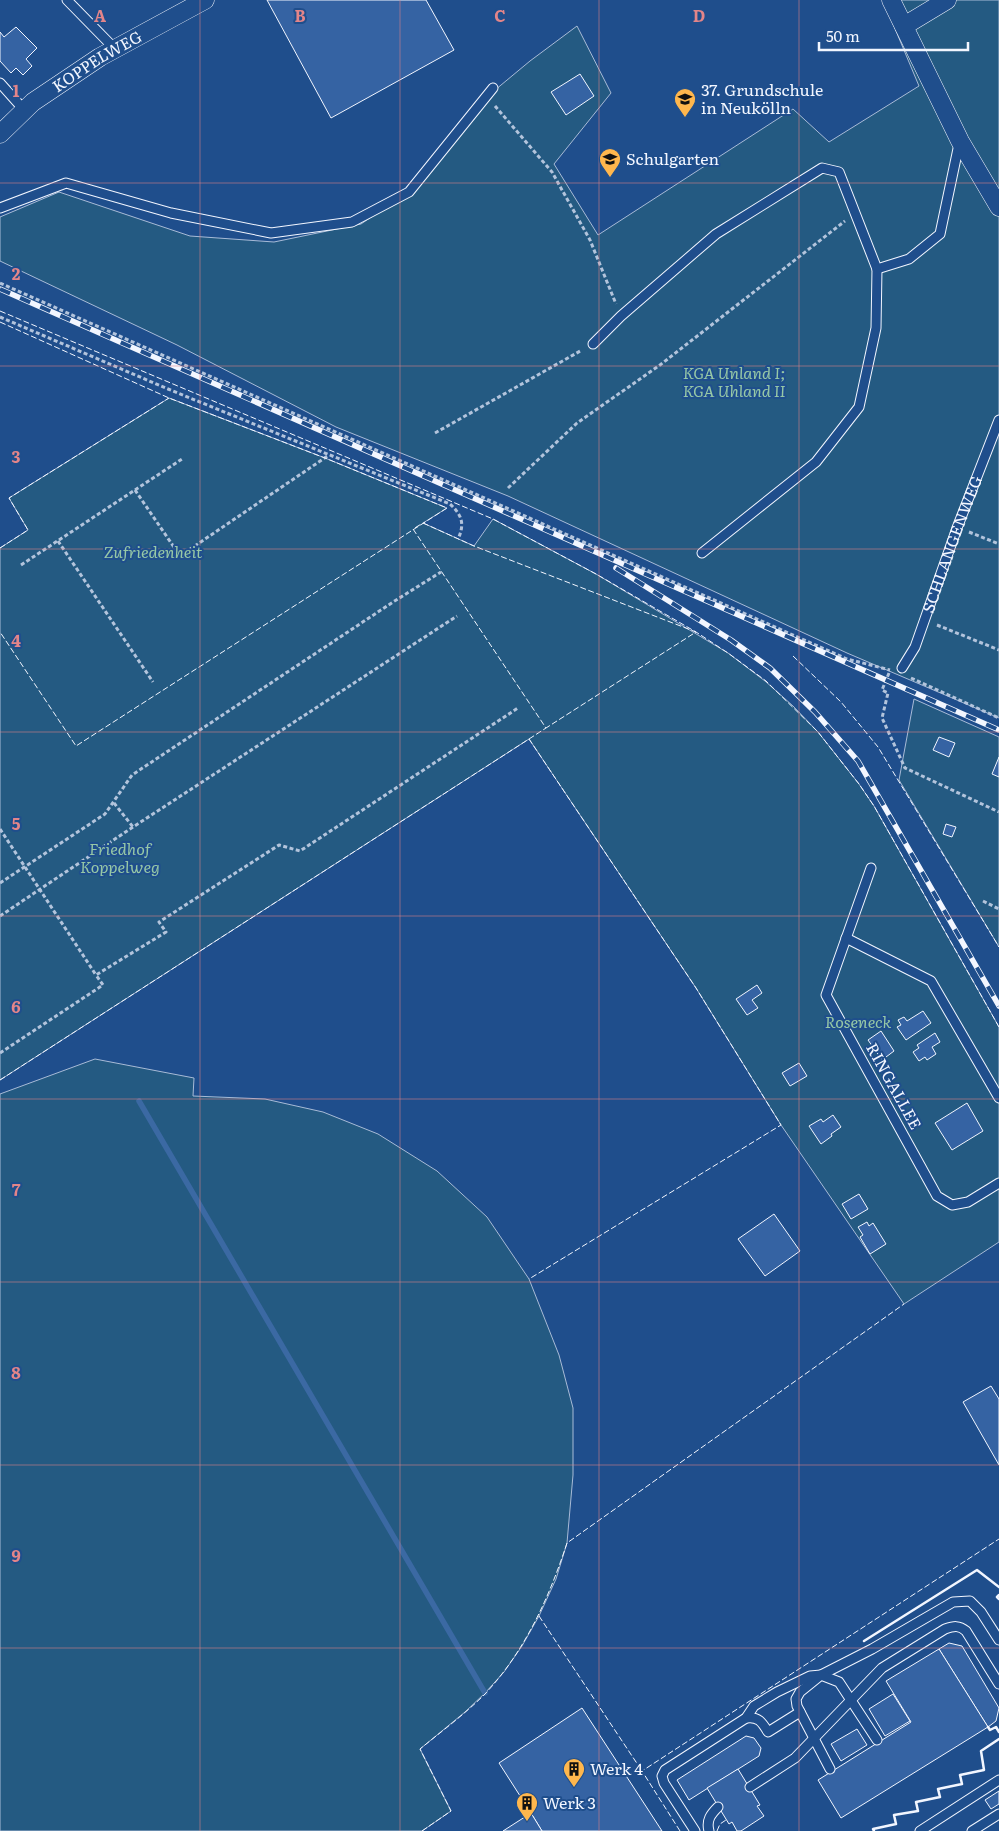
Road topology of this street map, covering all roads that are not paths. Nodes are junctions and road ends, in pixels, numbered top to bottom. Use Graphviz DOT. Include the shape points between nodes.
graph roads {
  1 [pos="67,0"];
  2 [pos="205,0"];
  3 [pos="892,0"];
  4 [pos="947,0"];
  5 [pos="904,26"];
  6 [pos="115,49"];
  7 [pos="0,82"];
  8 [pos="493,88"];
  9 [pos="25,110"];
  10 [pos="0,134"];
  11 [pos="960,141"];
  12 [pos="999,207"];
  13 [pos="0,208"];
  14 [pos="877,269"];
  15 [pos="593,344"];
  16 [pos="999,420"];
  17 [pos="702,553"];
  18 [pos="899,670"];
  19 [pos="871,868"];
  20 [pos="846,938"];
  21 [pos="999,1098"];
  22 [pos="999,1183"];
  23 [pos="999,1640"];
  24 [pos="821,1675"];
  25 [pos="999,1684"];
  26 [pos="851,1699"];
  27 [pos="800,1712"];
  28 [pos="746,1718"];
  29 [pos="814,1738"];
  30 [pos="877,1740"];
  31 [pos="830,1769"];
  32 [pos="999,1780"];
  33 [pos="750,1787"];
  34 [pos="718,1807"];
  35 [pos="999,1814"];
  36 [pos="695,1831"];
  37 [pos="709,1831"];
  38 [pos="920,1831"];
  39 [pos="972,1831"];
  1 -- 6 [label="lane"];
  2 -- 6 [label="street, KOPPELWEG"];
  3 -- 5 [label="street"];
  4 -- 5 [label="street"];
  5 -- 11 [label="street"];
  6 -- 9 [label="street, KOPPELWEG"];
  7 -- 9 [label="lane"];
  8 -- 13 [label="lane" via="409,192 352,222 271,233 171,213 66,183"];
  9 -- 10 [label="street, KOPPELWEG"];
  11 -- 12 [label="street"];
  11 -- 14 [label="lane" via="940,234 909,259"];
  14 -- 15 [label="lane" via="839,172 822,168 716,234"];
  14 -- 17 [label="lane" via="876,328 859,407 816,462"];
  16 -- 18 [label="lane, SCHLANGENWEG" via="916,647"];
  19 -- 20 [label="lane, RINGALLEE"];
  20 -- 21 [label="lane" via="930,981"];
  20 -- 22 [label="lane, RINGALLEE" via="826,995 937,1196 952,1205 968,1202"];
  23 -- 24 [label="lane" via="970,1600 953,1602"];
  24 -- 26 [label="lane" via="839,1682"];
  24 -- 27 [label="lane" via="796,1699"];
  24 -- 28 [label="lane" via="810,1676 777,1692 754,1706"];
  25 -- 26 [label="lane" via="966,1632 954,1626 882,1668"];
  26 -- 29 [label="lane"];
  26 -- 30 [label="lane"];
  27 -- 28 [label="lane" via="768,1732 759,1719"];
  27 -- 29 [label="lane"];
  28 -- 36 [label="lane" via="665,1770 662,1776"];
  29 -- 31 [label="lane"];
  29 -- 33 [label="lane" via="795,1758"];
  32 -- 38 [label="lane"];
  34 -- 37 [label="lane" via="707,1824"];
  35 -- 39 [label="lane"];
}
